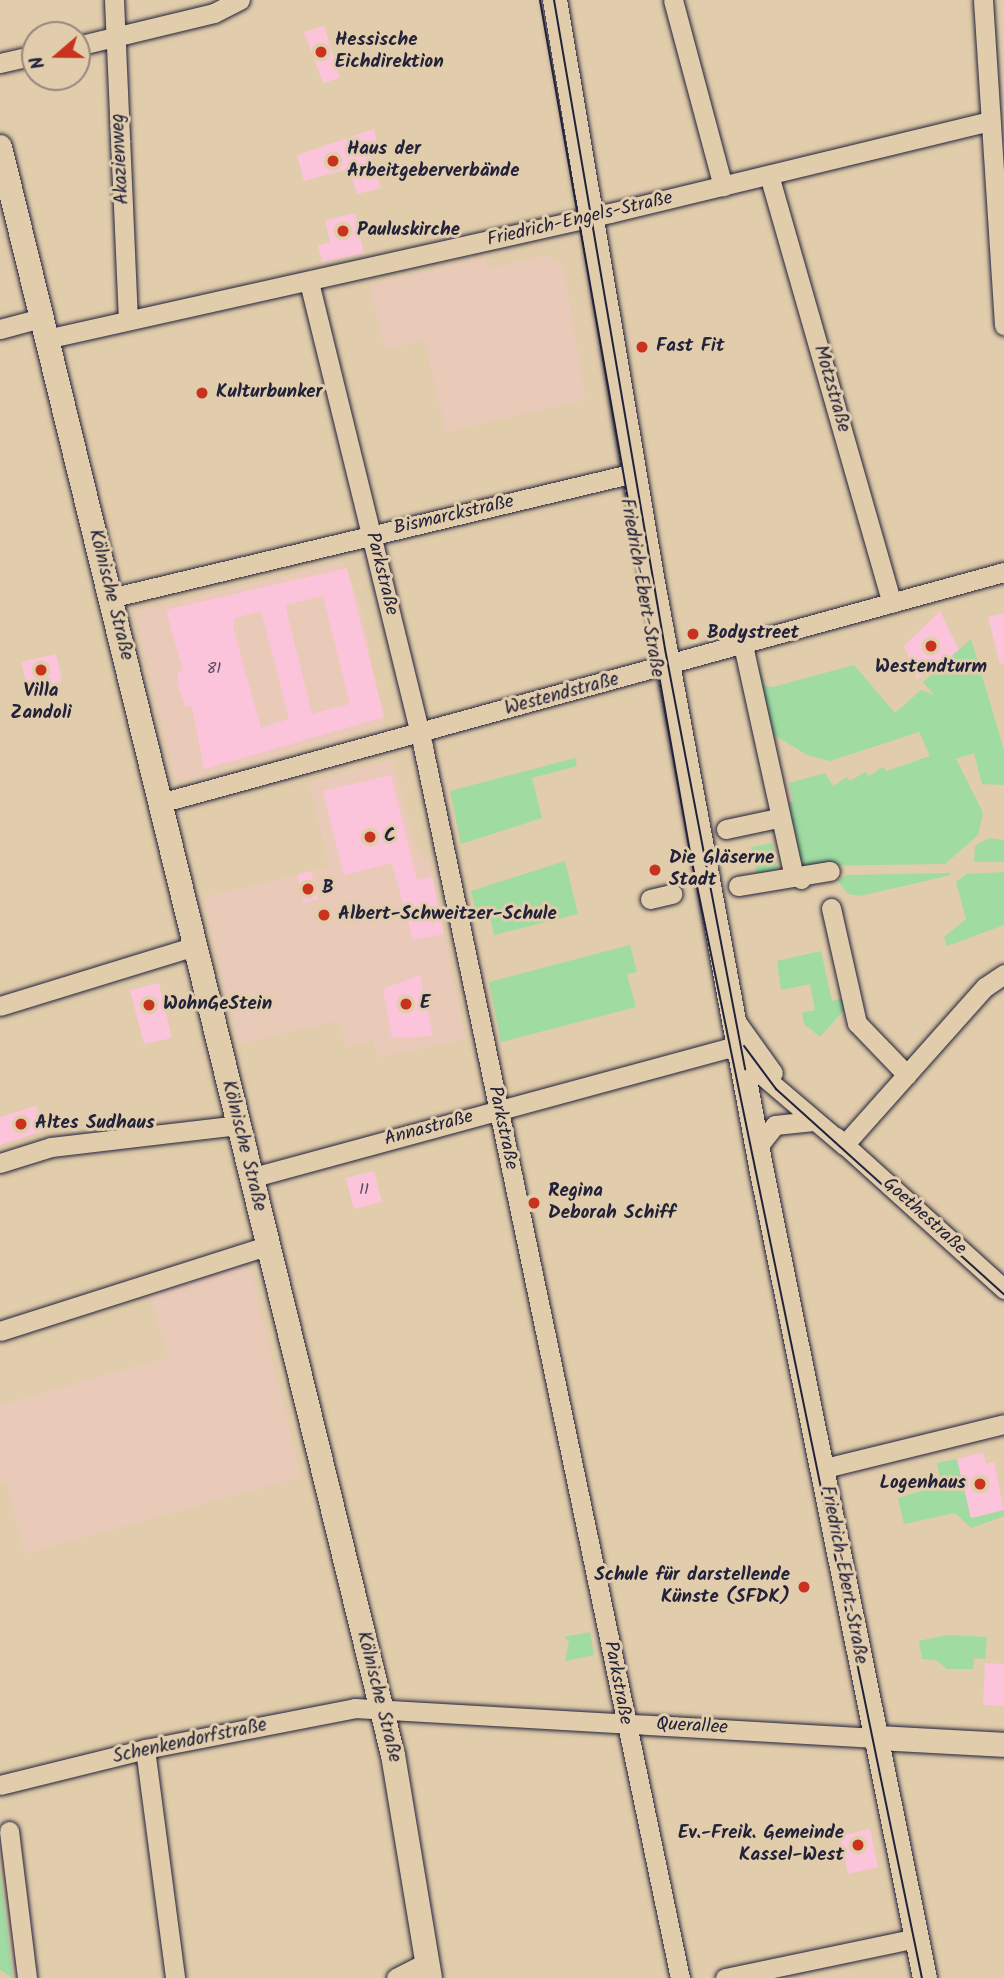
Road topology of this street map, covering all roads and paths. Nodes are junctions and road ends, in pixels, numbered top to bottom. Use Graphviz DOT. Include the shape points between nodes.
graph roads {
  1 [pos="114,0"];
  2 [pos="240,0"];
  3 [pos="540,0"];
  4 [pos="555,0"];
  5 [pos="673,0"];
  6 [pos="983,0"];
  7 [pos="995,37"];
  8 [pos="116,38"];
  9 [pos="91,43"];
  10 [pos="21,58"];
  11 [pos="0,63"];
  12 [pos="990,121"];
  13 [pos="0,147"];
  14 [pos="769,175"];
  15 [pos="723,186"];
  16 [pos="584,219"];
  17 [pos="1001,281"];
  18 [pos="309,282"];
  19 [pos="128,319"];
  20 [pos="1004,325"];
  21 [pos="44,328"];
  22 [pos="0,329"];
  23 [pos="628,475"];
  24 [pos="372,536"];
  25 [pos="1004,572"];
  26 [pos="110,598"];
  27 [pos="892,603"];
  28 [pos="743,645"];
  29 [pos="662,669"];
  30 [pos="420,733"];
  31 [pos="160,803"];
  32 [pos="726,829"];
  33 [pos="830,871"];
  34 [pos="792,879"];
  35 [pos="738,886"];
  36 [pos="672,894"];
  37 [pos="649,899"];
  38 [pos="831,908"];
  39 [pos="195,946"];
  40 [pos="1004,974"];
  41 [pos="0,1006"];
  42 [pos="734,1040"];
  43 [pos="907,1075"];
  44 [pos="499,1111"];
  45 [pos="811,1121"];
  46 [pos="238,1125"];
  47 [pos="760,1144"];
  48 [pos="844,1145"];
  49 [pos="0,1163"];
  50 [pos="762,1172"];
  51 [pos="250,1178"];
  52 [pos="267,1246"];
  53 [pos="1004,1289"];
  54 [pos="0,1332"];
  55 [pos="1004,1424"];
  56 [pos="821,1469"];
  57 [pos="381,1709"];
  58 [pos="626,1723"];
  59 [pos="876,1738"];
  60 [pos="1004,1745"];
  61 [pos="145,1749"];
  62 [pos="1,1780"];
  63 [pos="9,1831"];
  64 [pos="917,1938"];
  65 [pos="429,1970"];
  66 [pos="790,1972"];
  67 [pos="27,1978"];
  68 [pos="175,1978"];
  69 [pos="396,1978"];
  70 [pos="680,1978"];
  71 [pos="725,1978"];
  72 [pos="925,1978"];
  1 -- 8 [label="street, Akazienweg"];
  2 -- 8 [label="street" via="214,13"];
  3 -- 16 [label="main road, Friedrich-Ebert-Straße"];
  4 -- 16 [label="main road, Friedrich-Ebert-Straße"];
  5 -- 15 [label="street"];
  6 -- 7 [label="street"];
  7 -- 12 [label="street"];
  8 -- 9 [label="street"];
  8 -- 19 [label="street, Akazienweg"];
  10 -- 11 [label="street"];
  12 -- 14 [label="street, Friedrich-Engels-Straße"];
  12 -- 17 [label="street"];
  13 -- 21 [label="main road, Kölnische Straße"];
  14 -- 15 [label="street, Friedrich-Engels-Straße"];
  14 -- 27 [label="street, Motzstraße"];
  15 -- 16 [label="street, Friedrich-Engels-Straße"];
  16 -- 18 [label="street, Friedrich-Engels-Straße"];
  16 -- 23 [label="main road, Friedrich-Ebert-Straße"];
  17 -- 20 [label="street"];
  18 -- 19 [label="street, Friedrich-Engels-Straße"];
  18 -- 24 [label="street, Parkstraße"];
  19 -- 21 [label="street, Friedrich-Engels-Straße"];
  21 -- 22 [label="street"];
  21 -- 26 [label="main road, Kölnische Straße"];
  23 -- 24 [label="street, Bismarckstraße"];
  23 -- 29 [label="main road, Friedrich-Ebert-Straße"];
  24 -- 26 [label="street, Bismarckstraße"];
  24 -- 30 [label="street, Parkstraße"];
  25 -- 27 [label="street, Westendstraße"];
  26 -- 31 [label="main road, Kölnische Straße"];
  27 -- 28 [label="street, Westendstraße"];
  28 -- 29 [label="street, Westendstraße"];
  28 -- 34 [label="street"];
  29 -- 30 [label="street, Westendstraße"];
  29 -- 42 [label="main road, Friedrich-Ebert-Straße"];
  30 -- 31 [label="street, Westendstraße"];
  30 -- 44 [label="street, Parkstraße"];
  31 -- 39 [label="main road, Kölnische Straße"];
  32 -- 34 [label="street" via="772,813"];
  33 -- 34 [label="street"];
  34 -- 35 [label="street"];
  36 -- 37 [label="street"];
  38 -- 43 [label="street" via="857,1023"];
  39 -- 41 [label="street"];
  39 -- 46 [label="main road, Kölnische Straße"];
  40 -- 43 [label="street" via="985,987"];
  42 -- 44 [label="street, Annastraße"];
  42 -- 45 [label="street, Goethestraße"];
  42 -- 47 [label="main road, Friedrich-Ebert-Straße"];
  42 -- 48 [label="street, Goethestraße"];
  42 -- 50 [label="main road, Friedrich-Ebert-Straße"];
  43 -- 48 [label="street"];
  44 -- 51 [label="street, Annastraße"];
  44 -- 58 [label="street, Parkstraße"];
  45 -- 47 [label="street" via="775,1125"];
  45 -- 48 [label="street, Goethestraße"];
  46 -- 49 [label="street" via="51,1147"];
  46 -- 51 [label="main road, Kölnische Straße"];
  47 -- 50 [label="main road, Friedrich-Ebert-Straße"];
  48 -- 53 [label="street, Goethestraße"];
  50 -- 56 [label="main road, Friedrich-Ebert-Straße"];
  51 -- 52 [label="main road, Kölnische Straße"];
  52 -- 54 [label="street"];
  52 -- 57 [label="main road, Kölnische Straße"];
  55 -- 56 [label="street"];
  56 -- 59 [label="main road, Friedrich-Ebert-Straße"];
  57 -- 58 [label="street, Querallee"];
  57 -- 61 [label="street, Schenkendorfstraße" via="355,1708"];
  57 -- 65 [label="main road, Kölnische Straße"];
  58 -- 59 [label="street, Querallee"];
  58 -- 70 [label="street, Parkstraße"];
  59 -- 60 [label="main road, Querallee"];
  59 -- 64 [label="main road, Friedrich-Ebert-Straße"];
  61 -- 62 [label="street, Schenkendorfstraße"];
  61 -- 68 [label="street"];
  63 -- 67 [label="street"];
  64 -- 66 [label="street"];
  64 -- 72 [label="main road, Friedrich-Ebert-Straße"];
  65 -- 69 [label="street"];
  66 -- 71 [label="street"];
}
